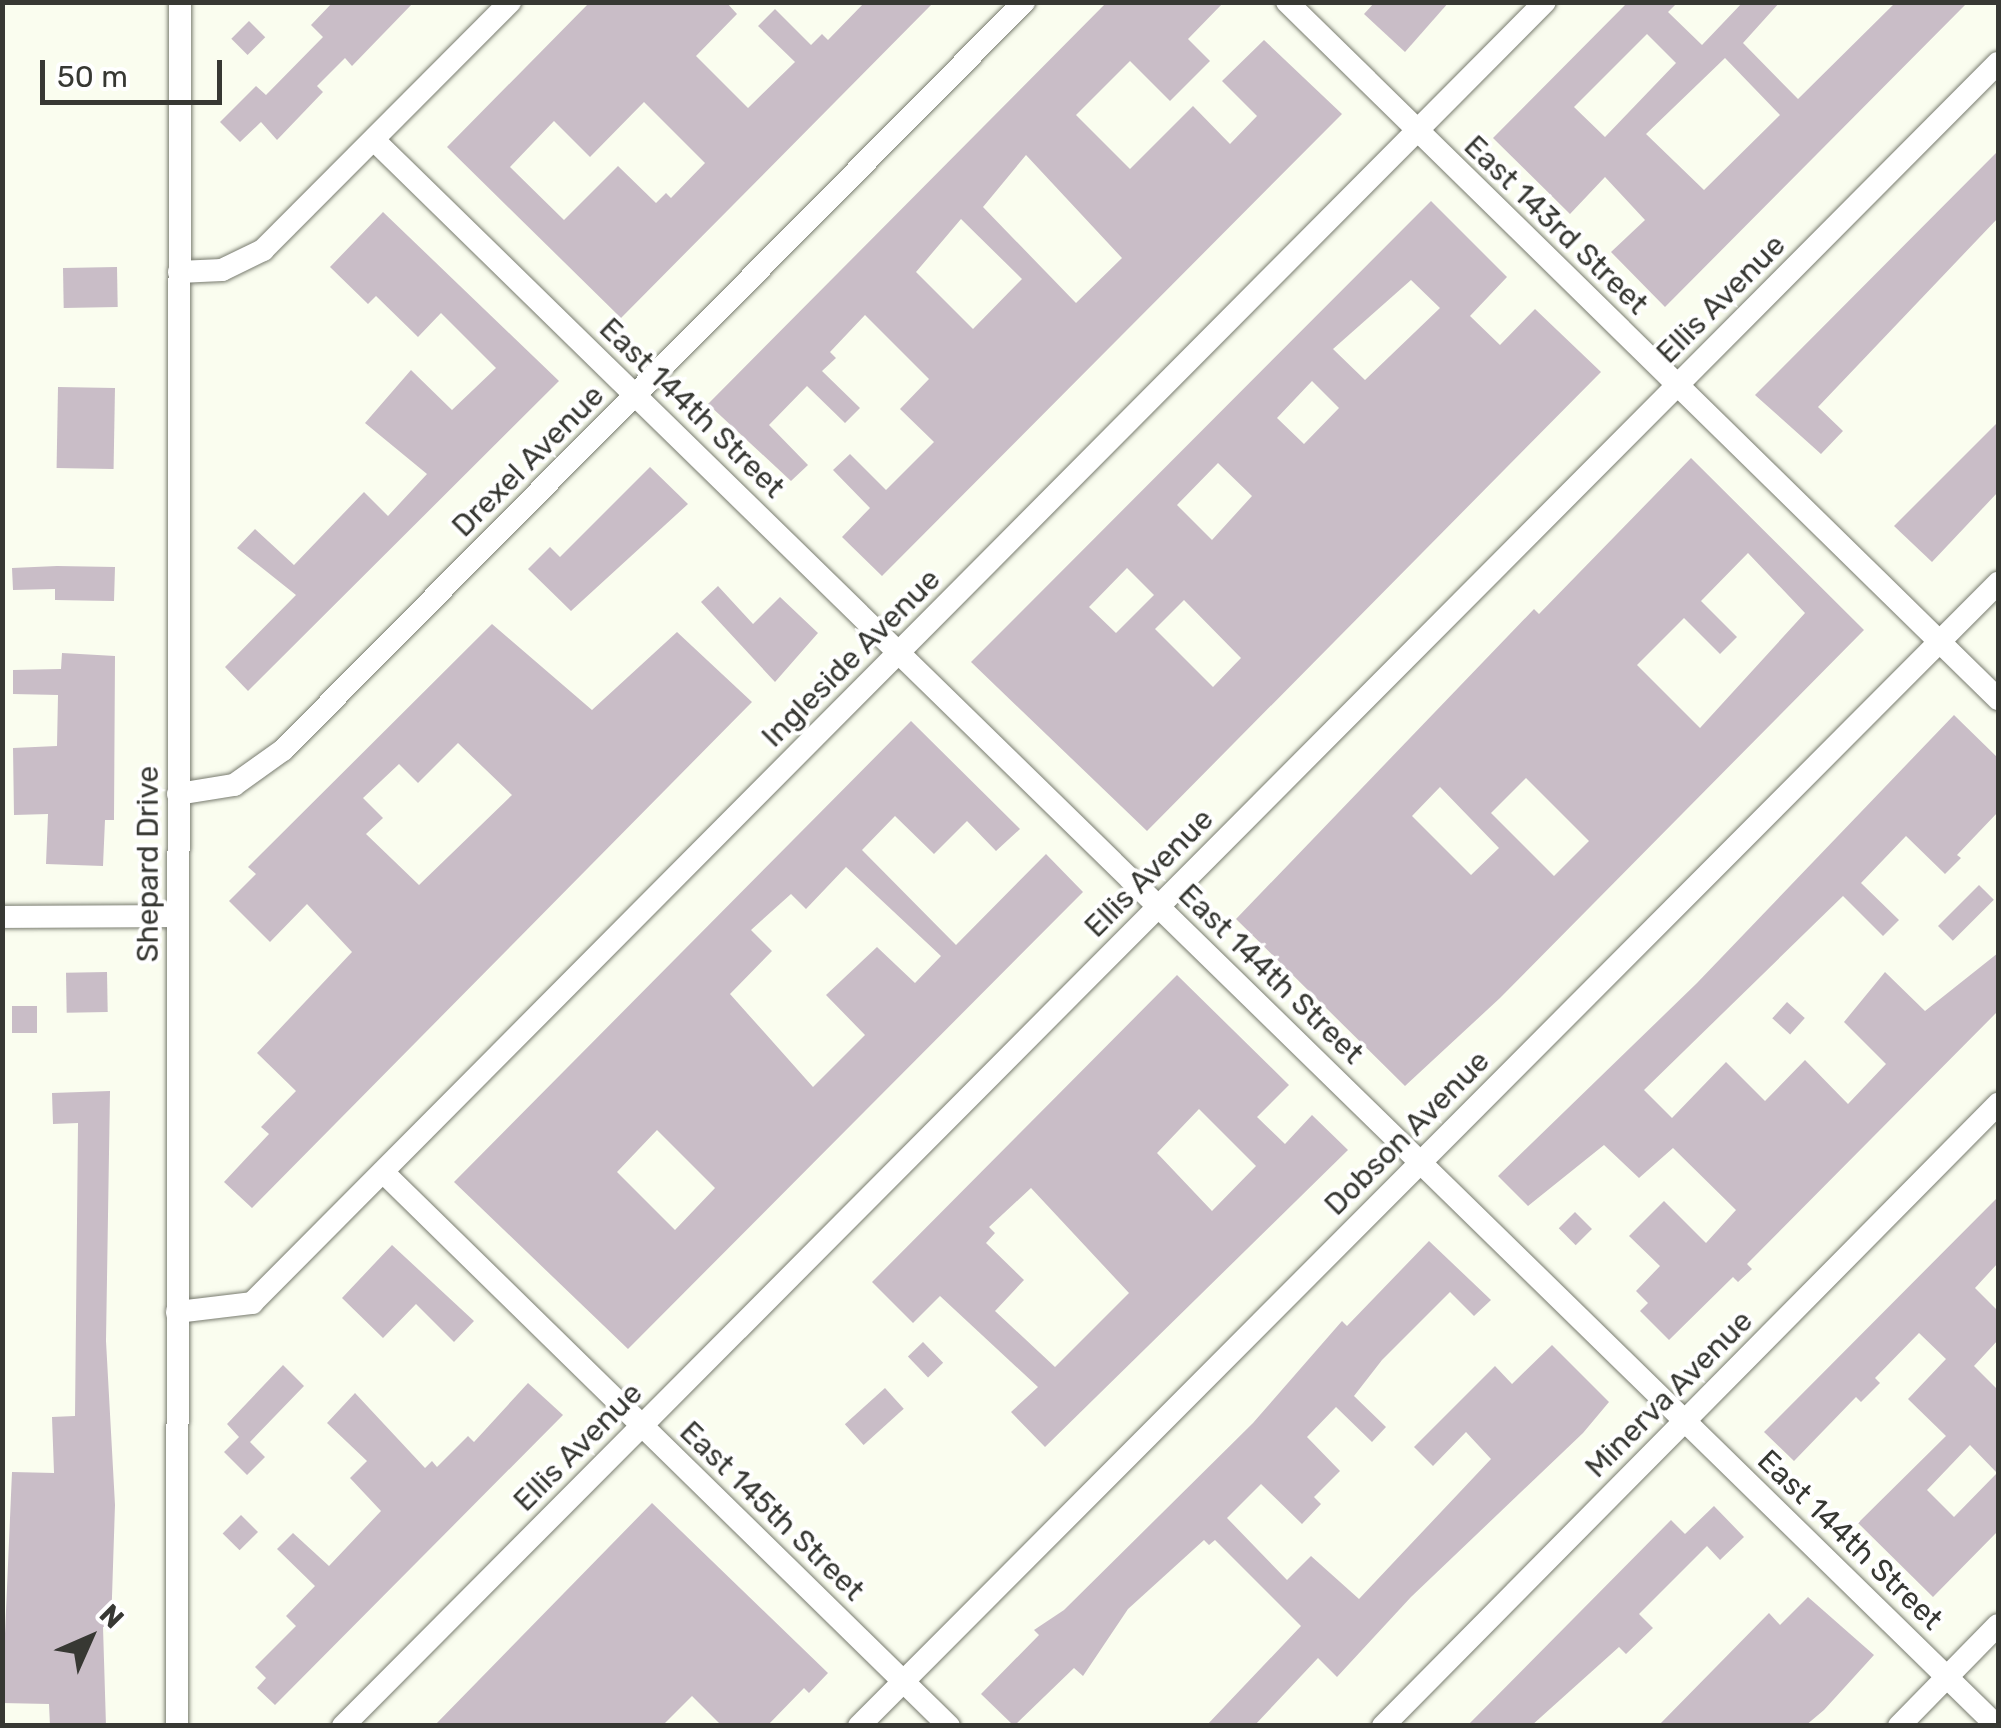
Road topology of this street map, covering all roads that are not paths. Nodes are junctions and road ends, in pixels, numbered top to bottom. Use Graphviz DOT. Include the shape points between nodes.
graph roads {
  1 [pos="180,2"];
  2 [pos="510,2"];
  3 [pos="1024,2"];
  4 [pos="1287,2"];
  5 [pos="1545,2"];
  6 [pos="1998,63"];
  7 [pos="1418,130"];
  8 [pos="374,140"];
  9 [pos="179,272"];
  10 [pos="1678,385"];
  11 [pos="636,395"];
  12 [pos="1998,583"];
  13 [pos="1940,642"];
  14 [pos="899,653"];
  15 [pos="1998,699"];
  16 [pos="178,794"];
  17 [pos="1158,906"];
  18 [pos="178,916"];
  19 [pos="2,917"];
  20 [pos="1998,1104"];
  21 [pos="1420,1162"];
  22 [pos="383,1172"];
  23 [pos="177,1312"];
  24 [pos="1685,1421"];
  25 [pos="642,1425"];
  26 [pos="1998,1625"];
  27 [pos="1947,1677"];
  28 [pos="903,1681"];
  29 [pos="176,1726"];
  30 [pos="342,1726"];
  31 [pos="858,1726"];
  32 [pos="949,1726"];
  33 [pos="1383,1726"];
  34 [pos="1899,1726"];
  35 [pos="1997,1726"];
  1 -- 9 [label="street, Shepard Drive"];
  2 -- 8 [label="street"];
  3 -- 11 [label="street, Drexel Avenue"];
  4 -- 7 [label="street, East 143rd Street"];
  5 -- 7 [label="street, Ingleside Avenue"];
  6 -- 10 [label="street, Ellis Avenue"];
  7 -- 10 [label="street, East 143rd Street"];
  7 -- 14 [label="street, Ingleside Avenue"];
  8 -- 9 [label="street" via="263,250 222,270"];
  8 -- 11 [label="street, East 144th Street"];
  9 -- 16 [label="street, Shepard Drive"];
  10 -- 13 [label="street, East 143rd Street"];
  10 -- 17 [label="street, Ellis Avenue"];
  11 -- 14 [label="street, East 144th Street"];
  11 -- 16 [label="street, Drexel Avenue" via="257,773 216,790"];
  12 -- 13 [label="street, Dobson Avenue"];
  13 -- 15 [label="street, East 143rd Street"];
  13 -- 21 [label="street, Dobson Avenue"];
  14 -- 17 [label="street, East 144th Street"];
  14 -- 22 [label="street, Ingleside Avenue"];
  16 -- 18 [label="street, Shepard Drive"];
  17 -- 21 [label="street, East 144th Street"];
  17 -- 25 [label="street, Ellis Avenue"];
  18 -- 19 [label="street"];
  18 -- 23 [label="street, Shepard Drive"];
  20 -- 24 [label="street, Minerva Avenue"];
  21 -- 24 [label="street, East 144th Street"];
  21 -- 28 [label="street, Dobson Avenue"];
  22 -- 23 [label="street, Ingleside Avenue" via="252,1303"];
  22 -- 25 [label="street, East 145th Street"];
  23 -- 29 [label="street, Shepard Drive"];
  24 -- 27 [label="street, East 144th Street"];
  24 -- 33 [label="street, Minerva Avenue"];
  25 -- 28 [label="street, East 145th Street"];
  25 -- 30 [label="street, Ellis Avenue"];
  26 -- 27 [label="street"];
  27 -- 34 [label="street"];
  27 -- 35 [label="street, East 144th Street"];
  28 -- 31 [label="street, Dobson Avenue"];
  28 -- 32 [label="street, East 145th Street"];
}
